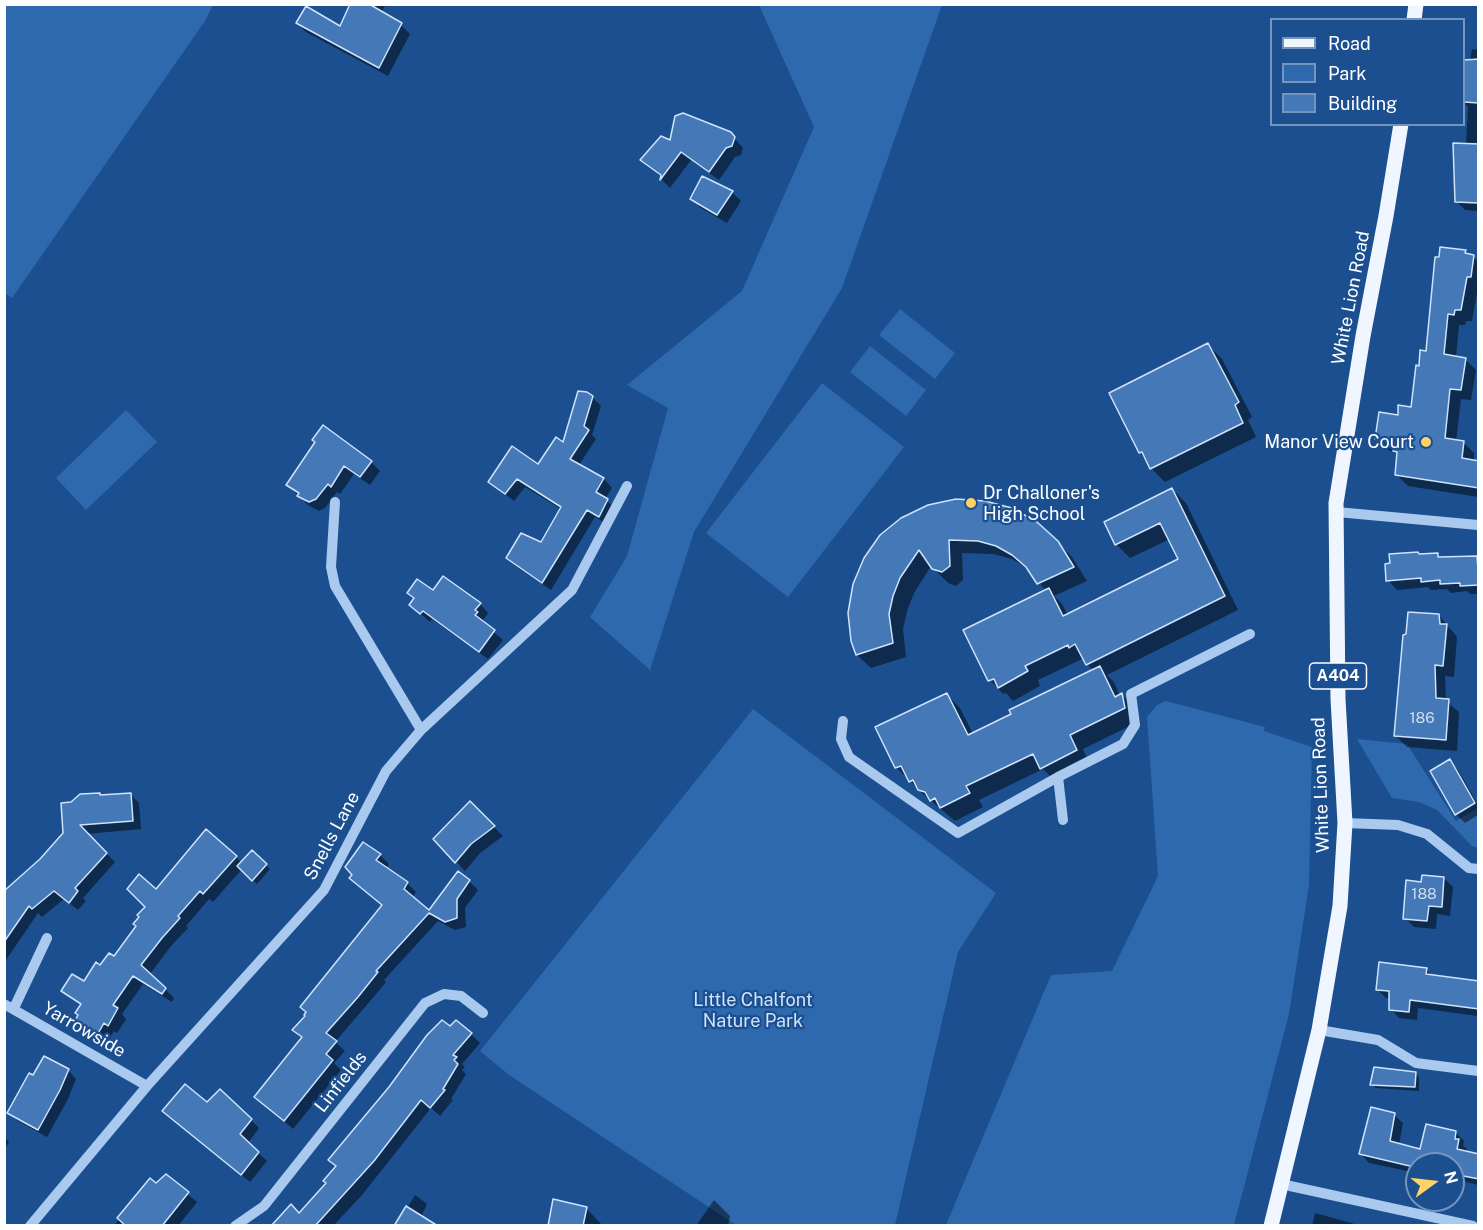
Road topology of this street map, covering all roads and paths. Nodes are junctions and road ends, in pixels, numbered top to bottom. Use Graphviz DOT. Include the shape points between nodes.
graph roads {
  1 [pos="1401,126"];
  2 [pos="627,486"];
  3 [pos="335,502"];
  4 [pos="1337,513"];
  5 [pos="1479,525"];
  6 [pos="1250,634"];
  7 [pos="843,721"];
  8 [pos="421,730"];
  9 [pos="1059,777"];
  10 [pos="1063,820"];
  11 [pos="1345,823"];
  12 [pos="1479,869"];
  13 [pos="47,938"];
  14 [pos="9,1006"];
  15 [pos="483,1013"];
  16 [pos="1319,1030"];
  17 [pos="1479,1071"];
  18 [pos="147,1086"];
  19 [pos="1281,1184"];
  20 [pos="30,1226"];
  21 [pos="235,1226"];
  22 [pos="1271,1226"];
  23 [pos="1473,1226"];
  1 -- 4 [label="main road, White Lion Road / A404" via="1363,336"];
  2 -- 8 [label="street, Snells Lane" via="572,590"];
  3 -- 8 [label="street" via="331,567 336,586"];
  4 -- 5 [label="street"];
  4 -- 11 [label="main road, White Lion Road / A404" via="1338,699"];
  6 -- 9 [label="street" via="1131,694 1135,725 1123,744"];
  7 -- 9 [label="street" via="841,739 849,757 958,833"];
  8 -- 18 [label="street, Snells Lane" via="386,771 324,890"];
  9 -- 10 [label="street"];
  11 -- 12 [label="street" via="1398,825 1427,834 1469,868"];
  11 -- 16 [label="main road, White Lion Road / A404" via="1340,906"];
  13 -- 14 [label="street"];
  14 -- 18 [label="street, Yarrowside"];
  15 -- 21 [label="street, Linfields" via="461,996 444,994 425,1003 264,1206"];
  16 -- 17 [label="street" via="1378,1040 1416,1063"];
  16 -- 19 [label="main road, White Lion Road / A404"];
  18 -- 20 [label="street, Snells Lane"];
  19 -- 22 [label="main road, White Lion Road / A404"];
  19 -- 23 [label="street"];
}
